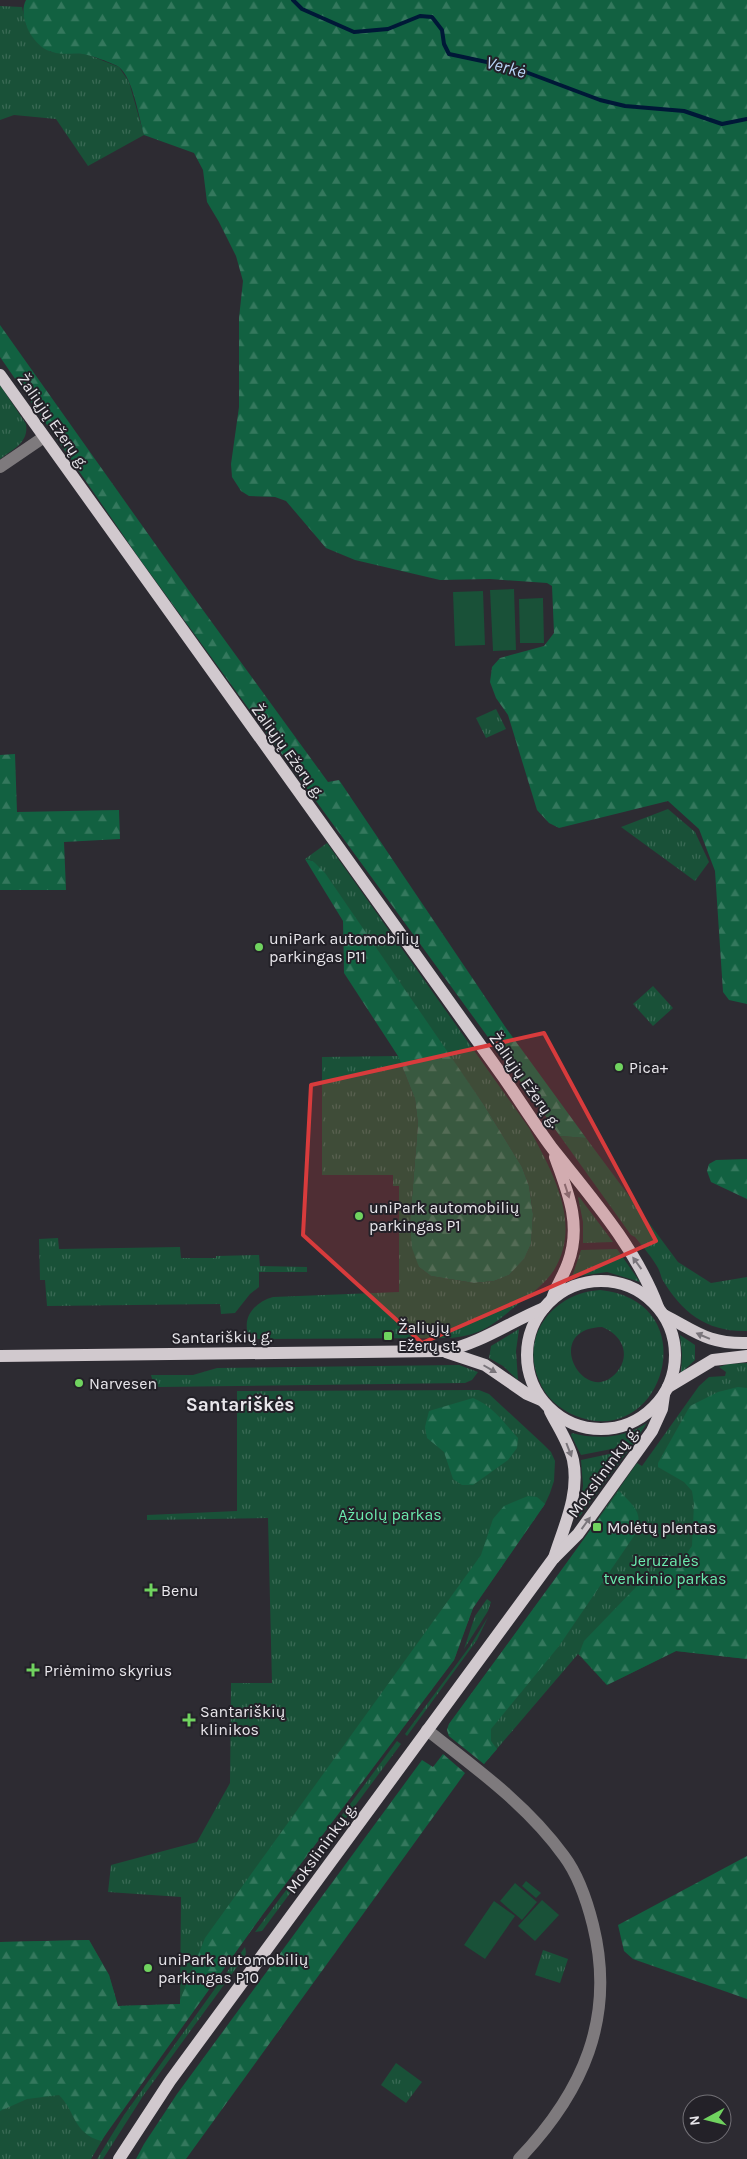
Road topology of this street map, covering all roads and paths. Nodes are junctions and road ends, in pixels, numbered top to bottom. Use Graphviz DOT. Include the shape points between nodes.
graph roads {
  1 [pos="0,375"];
  2 [pos="44,437"];
  3 [pos="0,467"];
  4 [pos="550,1145"];
  5 [pos="548,1303"];
  6 [pos="661,1311"];
  7 [pos="747,1343"];
  8 [pos="445,1351"];
  9 [pos="0,1356"];
  10 [pos="747,1356"];
  11 [pos="666,1391"];
  12 [pos="544,1403"];
  13 [pos="553,1558"];
  14 [pos="428,1730"];
  15 [pos="119,2159"];
  16 [pos="519,2159"];
  1 -- 2 [label="main road, Žaliųjų Ežerų g."];
  2 -- 3 [label="street"];
  2 -- 4 [label="main road, Žaliųjų Ežerų g."];
  4 -- 5 [label="main road, Žaliųjų Ežerų g., one-way" via="572,1204 575,1231 568,1265"];
  6 -- 4 [label="main road, Žaliųjų Ežerų g., one-way" via="643,1270"];
  5 -- 6 [label="main road" via="566,1289 582,1283 615,1282 639,1291"];
  5 -- 8 [label="main road, Santariškių g." via="489,1336"];
  5 -- 12 [label="main road" via="534,1322 527,1353 533,1385"];
  7 -- 6 [label="main road, one-way" via="707,1339"];
  6 -- 11 [label="main road" via="671,1329 676,1358"];
  8 -- 9 [label="main road, Santariškių g."];
  8 -- 12 [label="main road, Santariškių g., one-way" via="484,1365"];
  10 -- 11 [label="main road" via="713,1360"];
  11 -- 12 [label="main road" via="654,1408 641,1418 626,1426 610,1429 577,1426 562,1419"];
  13 -- 11 [label="main road, Mokslininkų g., one-way" via="578,1534 652,1431"];
  12 -- 13 [label="main road, Mokslininkų g., one-way" via="566,1443 575,1476 572,1504"];
  13 -- 14 [label="main road, Mokslininkų g."];
  14 -- 15 [label="main road, Mokslininkų g." via="170,2081"];
  14 -- 16 [label="street" via="485,1776 549,1837 576,1875 597,1942 601,1995 583,2070 547,2129"];
}
